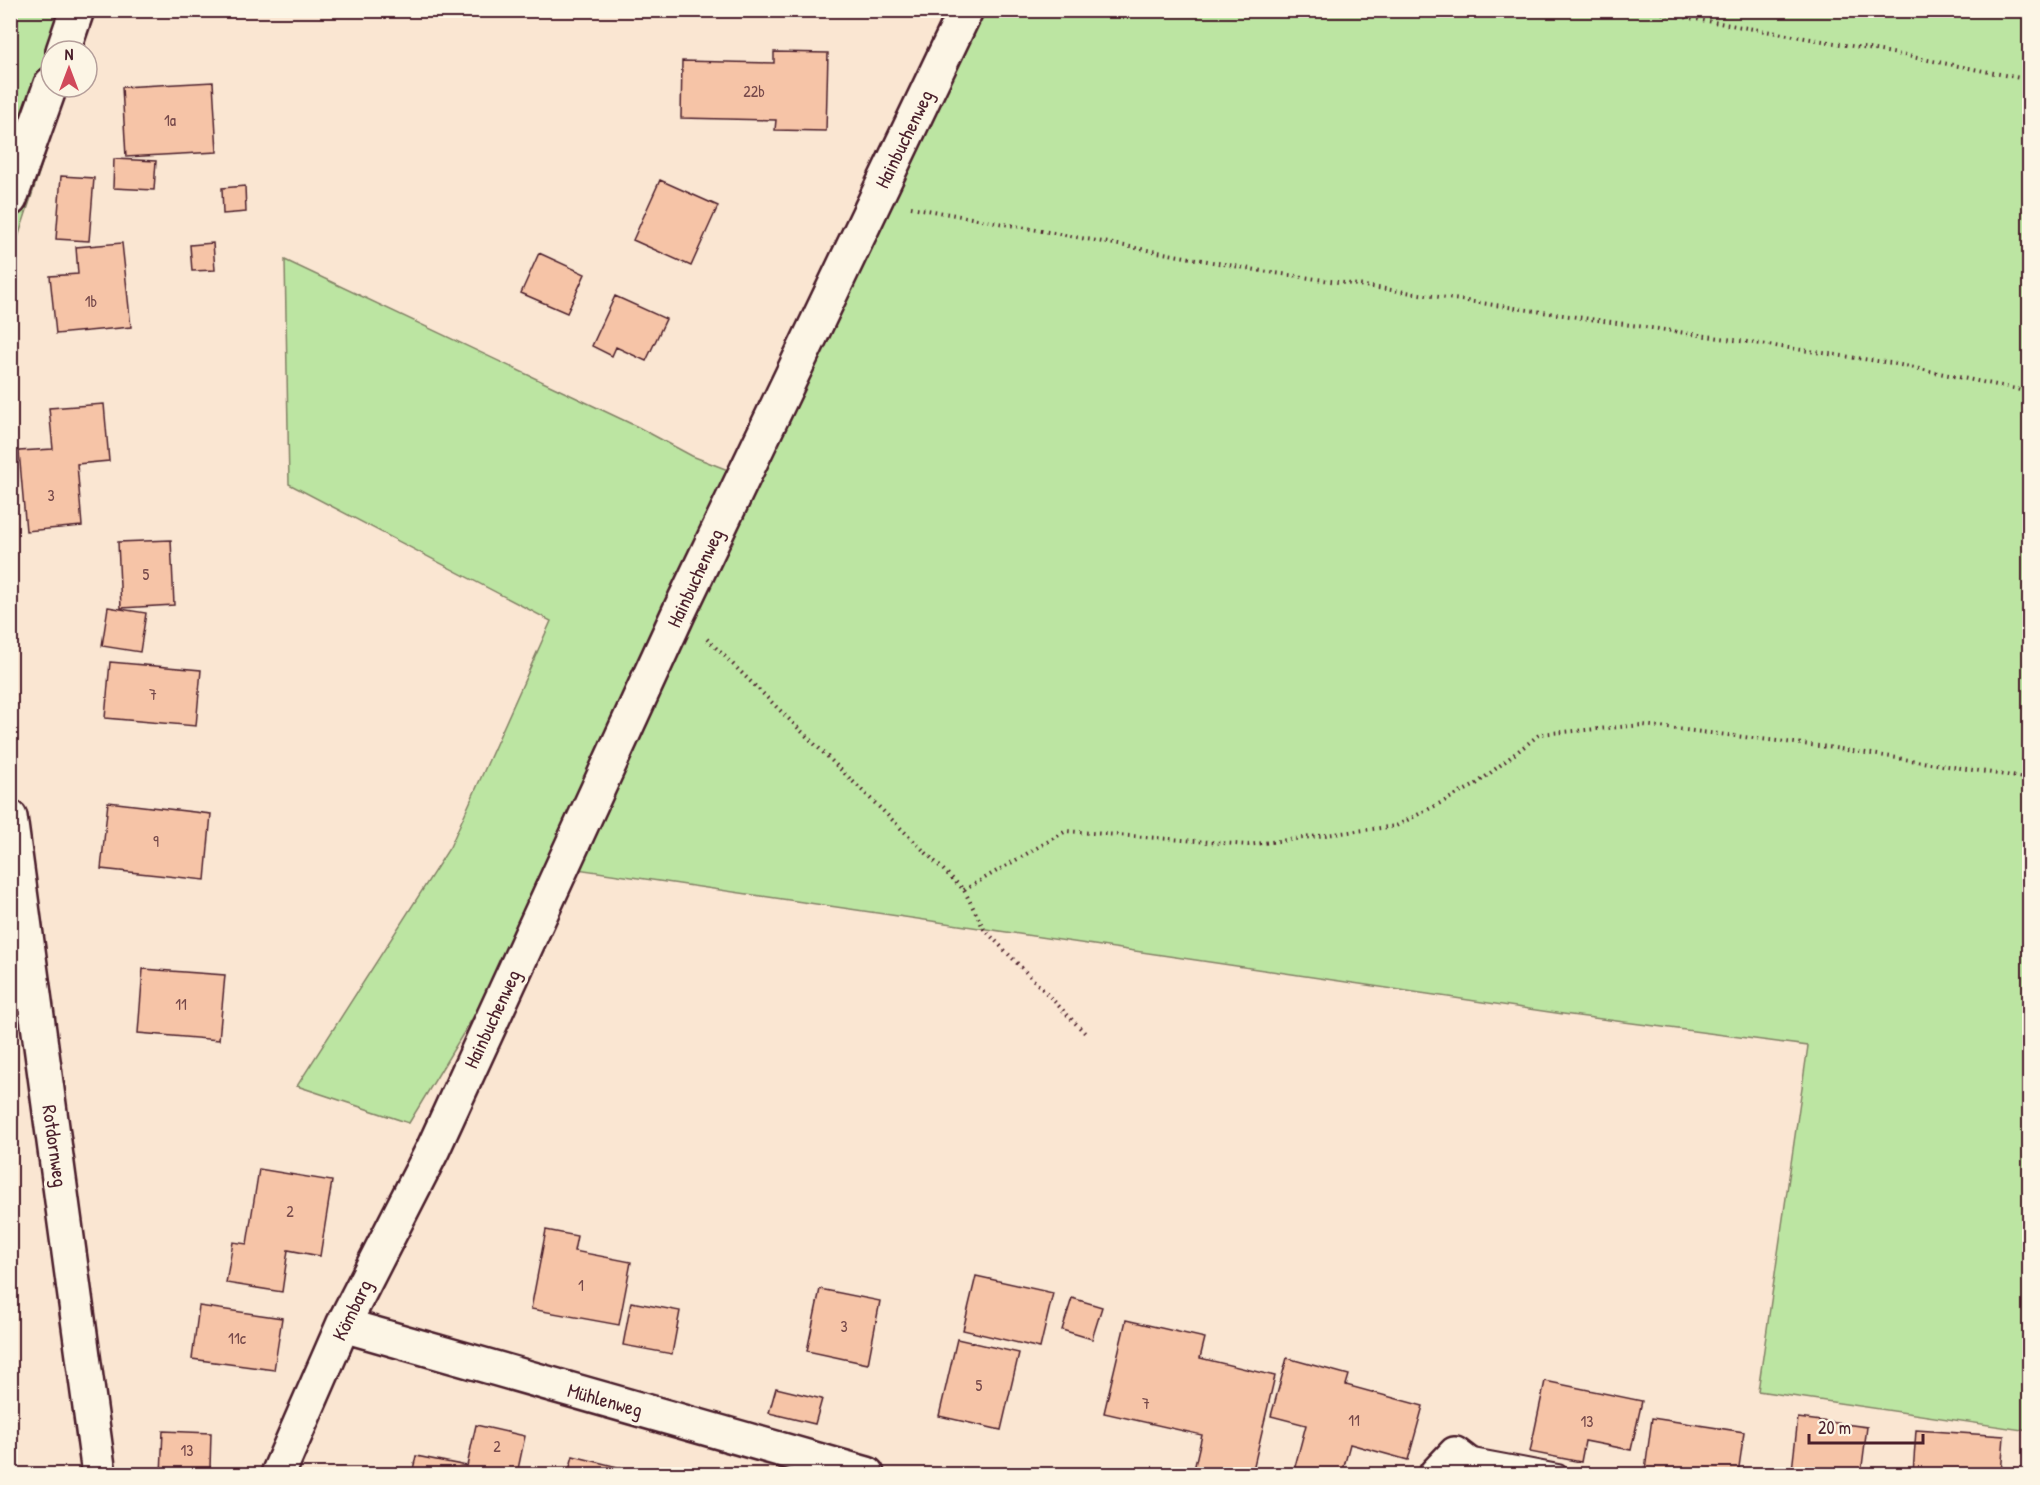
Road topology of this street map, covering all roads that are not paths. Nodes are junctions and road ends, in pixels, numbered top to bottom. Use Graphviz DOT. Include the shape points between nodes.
graph roads {
  1 [pos="77,10"];
  2 [pos="966,10"];
  3 [pos="67,39"];
  4 [pos="46,99"];
  5 [pos="10,199"];
  6 [pos="10,817"];
  7 [pos="433,1149"];
  8 [pos="343,1325"];
  9 [pos="1445,1464"];
  10 [pos="99,1474"];
  11 [pos="278,1474"];
  12 [pos="867,1474"];
  13 [pos="1481,1474"];
  14 [pos="1558,1474"];
  1 -- 3 [label="street"];
  2 -- 7 [label="street, Hainbuchenweg" via="679,612"];
  4 -- 5 [label="street"];
  6 -- 10 [label="street, Rotdornweg"];
  7 -- 8 [label="street, Kömbarg"];
  8 -- 11 [label="street, Kömbarg"];
  8 -- 12 [label="street, Mühlenweg"];
  9 -- 13 [label="street"];
  9 -- 14 [label="lane"];
}
